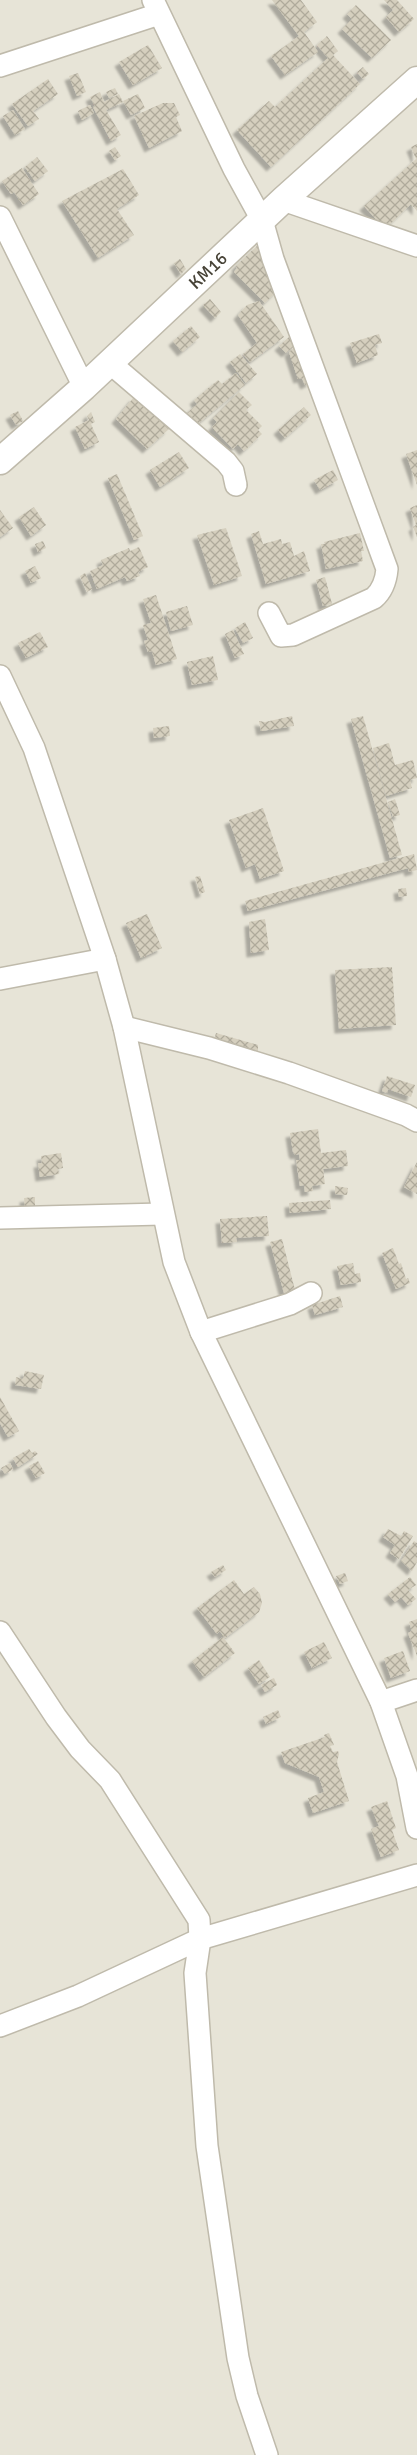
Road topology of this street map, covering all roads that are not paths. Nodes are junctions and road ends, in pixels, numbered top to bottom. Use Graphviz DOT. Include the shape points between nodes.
graph roads {
  1 [pos="156,7"];
  2 [pos="0,66"];
  3 [pos="417,80"];
  4 [pos="283,200"];
  5 [pos="0,217"];
  6 [pos="262,220"];
  7 [pos="417,246"];
  8 [pos="110,363"];
  9 [pos="84,387"];
  10 [pos="0,461"];
  11 [pos="236,485"];
  12 [pos="269,613"];
  13 [pos="0,676"];
  14 [pos="105,959"];
  15 [pos="0,979"];
  16 [pos="124,1027"];
  17 [pos="417,1121"];
  18 [pos="162,1214"];
  19 [pos="0,1218"];
  20 [pos="311,1293"];
  21 [pos="201,1332"];
  22 [pos="0,1632"];
  23 [pos="417,1690"];
  24 [pos="381,1702"];
  25 [pos="417,1828"];
  26 [pos="417,1875"];
  27 [pos="200,1939"];
  28 [pos="0,2026"];
  29 [pos="267,2455"];
  1 -- 2 [label="street"];
  1 -- 6 [label="street"];
  3 -- 4 [label="street, KM16"];
  4 -- 6 [label="street, KM16"];
  4 -- 7 [label="street"];
  5 -- 9 [label="street"];
  6 -- 8 [label="street, KM16"];
  6 -- 12 [label="street" via="273,259 387,569 380,593 374,598 293,635 281,636"];
  8 -- 9 [label="street, KM16"];
  8 -- 11 [label="street" via="226,462 233,471"];
  9 -- 10 [label="street, KM16"];
  13 -- 14 [label="street" via="34,748"];
  14 -- 15 [label="street"];
  14 -- 16 [label="street"];
  16 -- 17 [label="street" via="209,1048 289,1073"];
  16 -- 18 [label="street"];
  18 -- 19 [label="street"];
  18 -- 21 [label="street" via="174,1262"];
  20 -- 21 [label="street" via="290,1304"];
  21 -- 24 [label="street"];
  22 -- 27 [label="street" via="56,1717 80,1749 110,1780 199,1920"];
  23 -- 24 [label="street"];
  24 -- 25 [label="street" via="407,1776"];
  26 -- 27 [label="street"];
  27 -- 28 [label="street" via="78,1996"];
  27 -- 29 [label="street" via="195,1973 207,2146 238,2358"];
}
